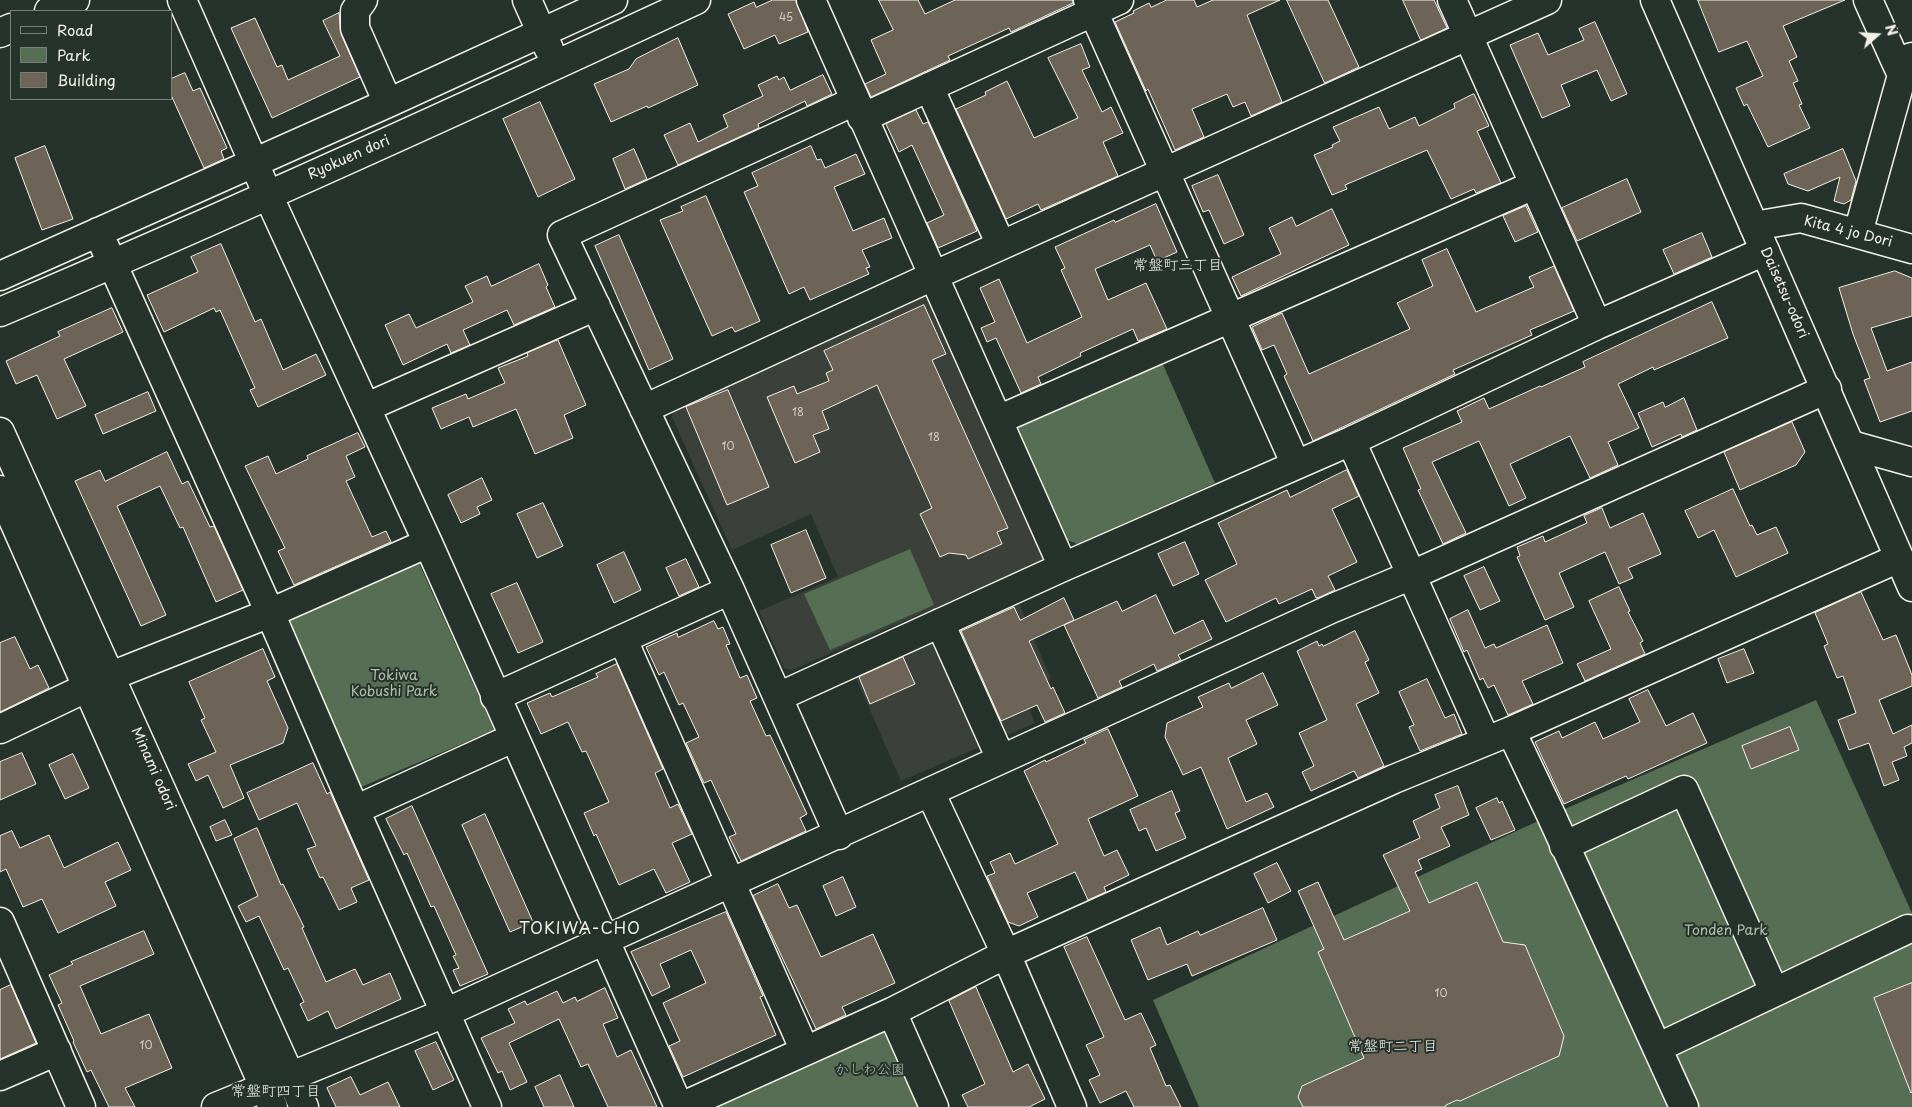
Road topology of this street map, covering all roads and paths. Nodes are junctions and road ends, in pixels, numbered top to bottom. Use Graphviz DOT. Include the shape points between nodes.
graph roads {
  1 [pos="75,0"];
  2 [pos="182,0"];
  3 [pos="362,0"];
  4 [pos="527,0"];
  5 [pos="613,0"];
  6 [pos="696,0"];
  7 [pos="811,0"];
  8 [pos="1119,0"];
  9 [pos="1452,0"];
  10 [pos="1547,0"];
  11 [pos="1655,0"];
  12 [pos="1868,0"];
  13 [pos="1090,6"];
  14 [pos="51,10"];
  15 [pos="541,32"];
  16 [pos="1468,35"];
  17 [pos="1904,60"];
  18 [pos="556,65"];
  19 [pos="928,87"];
  20 [pos="388,104"];
  21 [pos="858,109"];
  22 [pos="254,163"];
  23 [pos="1164,172"];
  24 [pos="1534,185"];
  25 [pos="268,195"];
  26 [pos="1754,226"];
  27 [pos="98,232"];
  28 [pos="1858,233"];
  29 [pos="1001,245"];
  30 [pos="1912,248"];
  31 [pos="1765,251"];
  32 [pos="114,264"];
  33 [pos="0,276"];
  34 [pos="933,276"];
  35 [pos="596,306"];
  36 [pos="0,312"];
  37 [pos="1231,317"];
  38 [pos="1597,325"];
  39 [pos="1827,389"];
  40 [pos="367,407"];
  41 [pos="644,408"];
  42 [pos="998,420"];
  43 [pos="0,432"];
  44 [pos="1351,441"];
  45 [pos="1851,445"];
  46 [pos="1912,462"];
  47 [pos="1296,465"];
  48 [pos="0,490"];
  49 [pos="428,543"];
  50 [pos="1899,558"];
  51 [pos="1063,567"];
  52 [pos="1412,575"];
  53 [pos="1912,587"];
  54 [pos="730,590"];
  55 [pos="270,613"];
  56 [pos="940,623"];
  57 [pos="623,640"];
  58 [pos="111,676"];
  59 [pos="86,687"];
  60 [pos="495,697"];
  61 [pos="778,697"];
  62 [pos="0,729"];
  63 [pos="1498,736"];
  64 [pos="514,738"];
  65 [pos="1000,759"];
  66 [pos="930,792"];
  67 [pos="355,810"];
  68 [pos="839,835"];
  69 [pos="1564,846"];
  70 [pos="731,883"];
  71 [pos="0,922"];
  72 [pos="1908,929"];
  73 [pos="604,939"];
  74 [pos="1006,954"];
  75 [pos="8,962"];
  76 [pos="1774,991"];
  77 [pos="892,1012"];
  78 [pos="445,1013"];
  79 [pos="1657,1048"];
  80 [pos="57,1051"];
  81 [pos="806,1051"];
  82 [pos="0,1076"];
  83 [pos="290,1076"];
  84 [pos="268,1097"];
  85 [pos="1070,1106"];
  86 [pos="1680,1106"];
  87 [pos="81,1107"];
  88 [pos="216,1107"];
  89 [pos="304,1107"];
  90 [pos="486,1107"];
  91 [pos="680,1107"];
  92 [pos="934,1107"];
  1 -- 14 [label="main road"];
  2 -- 22 [label="main road"];
  3 -- 20 [label="main road" via="354,11 355,28"];
  4 -- 15 [label="main road"];
  5 -- 15 [label="main road"];
  6 -- 18 [label="main road, Ryokuen dori"];
  7 -- 21 [label="main road"];
  8 -- 13 [label="main road"];
  9 -- 16 [label="main road"];
  10 -- 16 [label="main road"];
  11 -- 26 [label="main road, Daisetsu-odori"];
  12 -- 17 [label="main road"];
  13 -- 19 [label="main road"];
  13 -- 23 [label="main road"];
  15 -- 18 [label="main road"];
  15 -- 20 [label="main road"];
  16 -- 23 [label="main road"];
  16 -- 24 [label="main road"];
  17 -- 28 [label="main road"];
  18 -- 25 [label="main road, Ryokuen dori"];
  19 -- 21 [label="main road"];
  19 -- 29 [label="main road"];
  20 -- 22 [label="main road"];
  21 -- 34 [label="main road"];
  21 -- 35 [label="main road" via="562,235"];
  22 -- 25 [label="main road"];
  22 -- 27 [label="main road"];
  23 -- 29 [label="main road"];
  23 -- 37 [label="main road"];
  24 -- 37 [label="main road"];
  24 -- 38 [label="main road"];
  25 -- 32 [label="main road, Ryokuen dori"];
  25 -- 40 [label="main road"];
  26 -- 28 [label="main road, Kita 4 jo Dori" via="1801,218"];
  26 -- 31 [label="main road, Daisetsu-odori"];
  27 -- 32 [label="main road"];
  27 -- 33 [label="main road"];
  28 -- 30 [label="main road, Kita 4 jo Dori"];
  29 -- 34 [label="main road"];
  31 -- 38 [label="main road"];
  31 -- 39 [label="main road, Daisetsu-odori"];
  32 -- 36 [label="main road, Ryokuen dori"];
  32 -- 55 [label="main road"];
  34 -- 41 [label="main road"];
  34 -- 42 [label="main road"];
  35 -- 40 [label="main road"];
  35 -- 41 [label="main road"];
  37 -- 42 [label="main road"];
  37 -- 47 [label="main road"];
  38 -- 44 [label="main road"];
  39 -- 45 [label="main road, Daisetsu-odori"];
  39 -- 52 [label="main road"];
  40 -- 49 [label="main road"];
  41 -- 54 [label="main road"];
  42 -- 51 [label="main road"];
  43 -- 58 [label="main road, Minami odori"];
  44 -- 47 [label="main road"];
  44 -- 52 [label="main road"];
  45 -- 46 [label="main road"];
  45 -- 50 [label="main road, Daisetsu-odori"];
  47 -- 51 [label="main road"];
  48 -- 59 [label="main road, Minami odori"];
  49 -- 55 [label="main road"];
  49 -- 60 [label="main road"];
  50 -- 53 [label="main road, Daisetsu-odori"];
  50 -- 63 [label="main road"];
  51 -- 56 [label="main road"];
  52 -- 63 [label="main road"];
  52 -- 65 [label="main road"];
  54 -- 57 [label="main road"];
  54 -- 61 [label="main road"];
  55 -- 58 [label="main road"];
  55 -- 67 [label="main road"];
  56 -- 61 [label="main road"];
  56 -- 65 [label="main road"];
  57 -- 60 [label="main road"];
  57 -- 70 [label="main road"];
  58 -- 59 [label="main road"];
  58 -- 83 [label="main road, Minami odori"];
  59 -- 62 [label="main road"];
  59 -- 84 [label="main road, Minami odori"];
  60 -- 64 [label="main road"];
  61 -- 68 [label="main road"];
  63 -- 69 [label="main road"];
  63 -- 74 [label="main road" via="1394,779"];
  64 -- 67 [label="main road"];
  64 -- 73 [label="main road"];
  65 -- 66 [label="main road"];
  66 -- 68 [label="main road"];
  66 -- 74 [label="main road"];
  67 -- 78 [label="main road"];
  68 -- 70 [label="main road"];
  69 -- 76 [label="main road" via="1684,790"];
  69 -- 79 [label="main road"];
  70 -- 73 [label="main road"];
  70 -- 81 [label="main road"];
  71 -- 75 [label="main road"];
  72 -- 76 [label="main road"];
  73 -- 78 [label="main road"];
  73 -- 91 [label="main road"];
  74 -- 77 [label="main road"];
  74 -- 85 [label="main road"];
  75 -- 80 [label="main road"];
  76 -- 79 [label="main road"];
  77 -- 81 [label="main road"];
  77 -- 92 [label="main road"];
  78 -- 83 [label="main road"];
  78 -- 90 [label="main road"];
  79 -- 86 [label="main road"];
  80 -- 82 [label="main road"];
  80 -- 87 [label="main road"];
  81 -- 91 [label="main road"];
  83 -- 84 [label="main road"];
  83 -- 89 [label="main road, Minami odori"];
  84 -- 88 [label="main road"];
}
